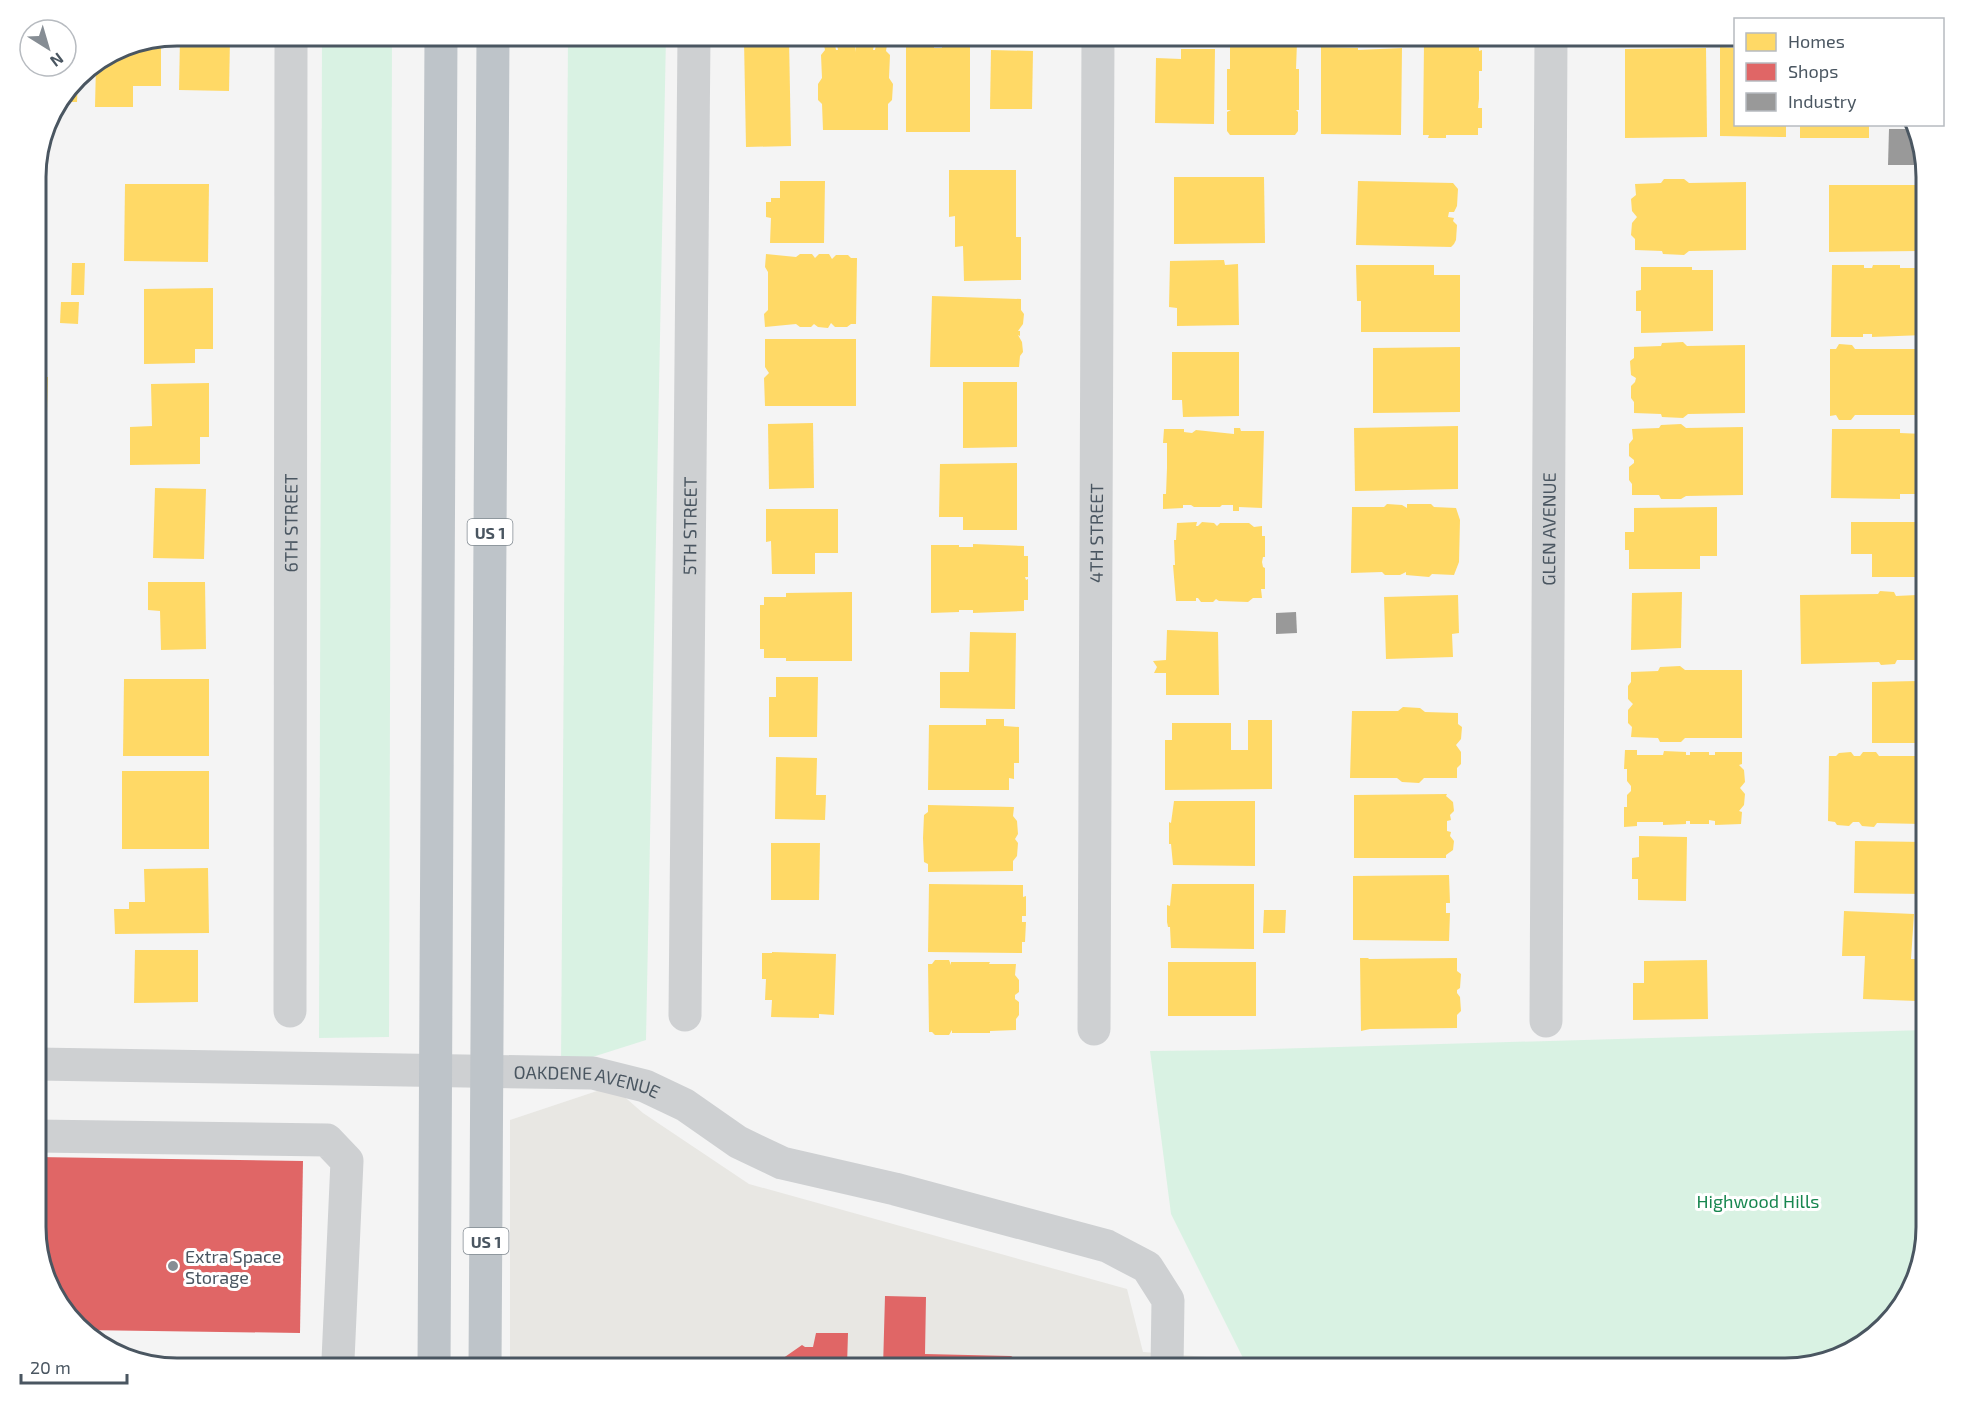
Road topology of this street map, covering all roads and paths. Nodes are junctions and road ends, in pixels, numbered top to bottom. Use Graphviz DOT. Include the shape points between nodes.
graph roads {
  1 [pos="1098,46"];
  2 [pos="1551,46"];
  3 [pos="291,47"];
  4 [pos="441,47"];
  5 [pos="493,47"];
  6 [pos="694,47"];
  7 [pos="290,1011"];
  8 [pos="685,1015"];
  9 [pos="1546,1021"];
  10 [pos="1094,1029"];
  11 [pos="47,1064"];
  12 [pos="47,1136"];
  13 [pos="338,1358"];
  14 [pos="433,1358"];
  15 [pos="485,1358"];
  16 [pos="1167,1358"];
  1 -- 10 [label="street, 4TH STREET"];
  2 -- 9 [label="street, GLEN AVENUE"];
  3 -- 7 [label="street, 6TH STREET"];
  4 -- 14 [label="highway"];
  5 -- 15 [label="highway, US 1"];
  6 -- 8 [label="street, 5TH STREET"];
  11 -- 16 [label="street, OAKDENE AVENUE" via="593,1073 645,1086 685,1105 738,1142 783,1162 1107,1246 1147,1267 1168,1300"];
  12 -- 13 [label="street" via="327,1140 347,1161"];
}
